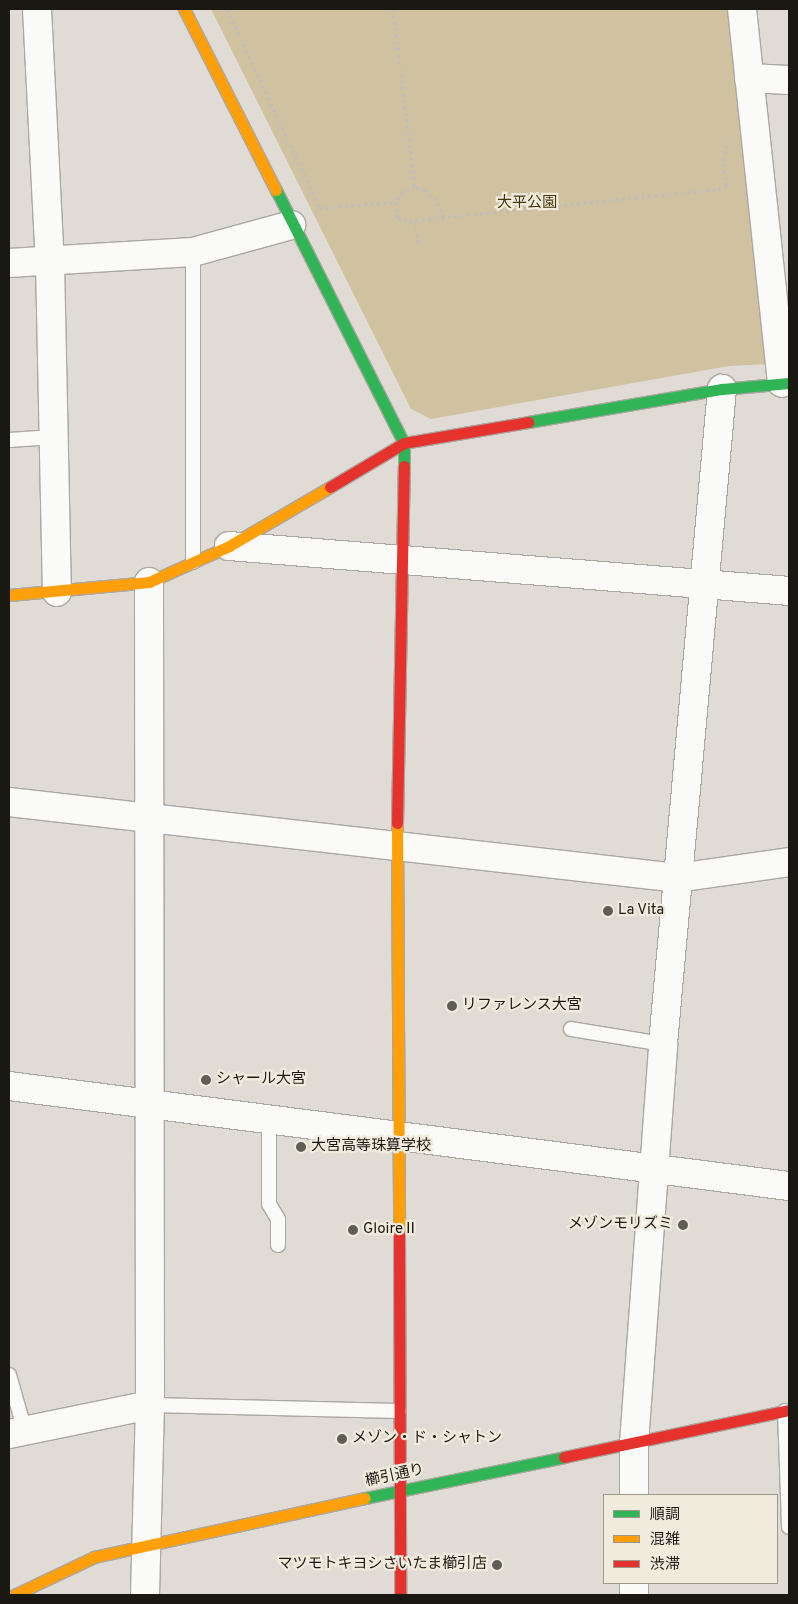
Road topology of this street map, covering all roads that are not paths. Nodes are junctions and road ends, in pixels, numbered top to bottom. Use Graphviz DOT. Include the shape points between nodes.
graph roads {
  1 [pos="37,9"];
  2 [pos="184,9"];
  3 [pos="742,9"];
  4 [pos="749,78"];
  5 [pos="789,80"];
  6 [pos="288,218"];
  7 [pos="194,252"];
  8 [pos="50,262"];
  9 [pos="9,263"];
  10 [pos="785,383"];
  11 [pos="722,389"];
  12 [pos="54,438"];
  13 [pos="9,440"];
  14 [pos="404,443"];
  15 [pos="228,546"];
  16 [pos="401,561"];
  17 [pos="194,562"];
  18 [pos="149,582"];
  19 [pos="704,584"];
  20 [pos="789,591"];
  21 [pos="57,592"];
  22 [pos="9,595"];
  23 [pos="9,802"];
  24 [pos="150,818"];
  25 [pos="397,844"];
  26 [pos="789,862"];
  27 [pos="677,878"];
  28 [pos="571,1029"];
  29 [pos="663,1044"];
  30 [pos="9,1086"];
  31 [pos="148,1104"];
  32 [pos="269,1120"];
  33 [pos="399,1136"];
  34 [pos="654,1169"];
  35 [pos="789,1186"];
  36 [pos="278,1245"];
  37 [pos="9,1374"];
  38 [pos="150,1405"];
  39 [pos="787,1410"];
  40 [pos="399,1411"];
  41 [pos="17,1432"];
  42 [pos="634,1443"];
  43 [pos="400,1490"];
  44 [pos="634,1494"];
  45 [pos="789,1527"];
  46 [pos="145,1544"];
  47 [pos="14,1595"];
  48 [pos="145,1595"];
  49 [pos="400,1595"];
  1 -- 8 [label="street"];
  2 -- 6 [label="street"];
  3 -- 4 [label="street"];
  4 -- 5 [label="street"];
  4 -- 10 [label="street"];
  6 -- 7 [label="street"];
  6 -- 14 [label="street"];
  7 -- 8 [label="street"];
  7 -- 17 [label="lane"];
  8 -- 9 [label="street"];
  8 -- 12 [label="street"];
  10 -- 11 [label="street"];
  11 -- 14 [label="street"];
  11 -- 19 [label="street"];
  12 -- 13 [label="lane"];
  12 -- 21 [label="street"];
  14 -- 15 [label="street"];
  14 -- 16 [label="street"];
  15 -- 16 [label="street"];
  15 -- 17 [label="street"];
  16 -- 19 [label="street"];
  16 -- 25 [label="street"];
  17 -- 18 [label="street"];
  18 -- 21 [label="street"];
  18 -- 24 [label="street"];
  19 -- 20 [label="street"];
  19 -- 27 [label="street"];
  21 -- 22 [label="street"];
  23 -- 24 [label="street"];
  24 -- 25 [label="street"];
  24 -- 31 [label="street"];
  25 -- 27 [label="street"];
  25 -- 33 [label="street"];
  26 -- 27 [label="street"];
  27 -- 29 [label="street"];
  28 -- 29 [label="lane"];
  29 -- 34 [label="street"];
  30 -- 31 [label="street"];
  31 -- 32 [label="street"];
  31 -- 38 [label="street"];
  32 -- 33 [label="street"];
  32 -- 36 [label="lane" via="269,1204 278,1220"];
  33 -- 34 [label="street"];
  33 -- 40 [label="street"];
  34 -- 35 [label="street"];
  34 -- 42 [label="street"];
  37 -- 41 [label="lane"];
  38 -- 40 [label="lane"];
  38 -- 41 [label="street"];
  38 -- 46 [label="street"];
  39 -- 42 [label="street, 櫛引通り"];
  39 -- 45 [label="lane"];
  40 -- 43 [label="street"];
  42 -- 43 [label="street, 櫛引通り"];
  42 -- 44 [label="street"];
  43 -- 46 [label="street, 櫛引通り"];
  43 -- 49 [label="street"];
  46 -- 47 [label="street, 櫛引通り" via="94,1557"];
  46 -- 48 [label="street"];
}
